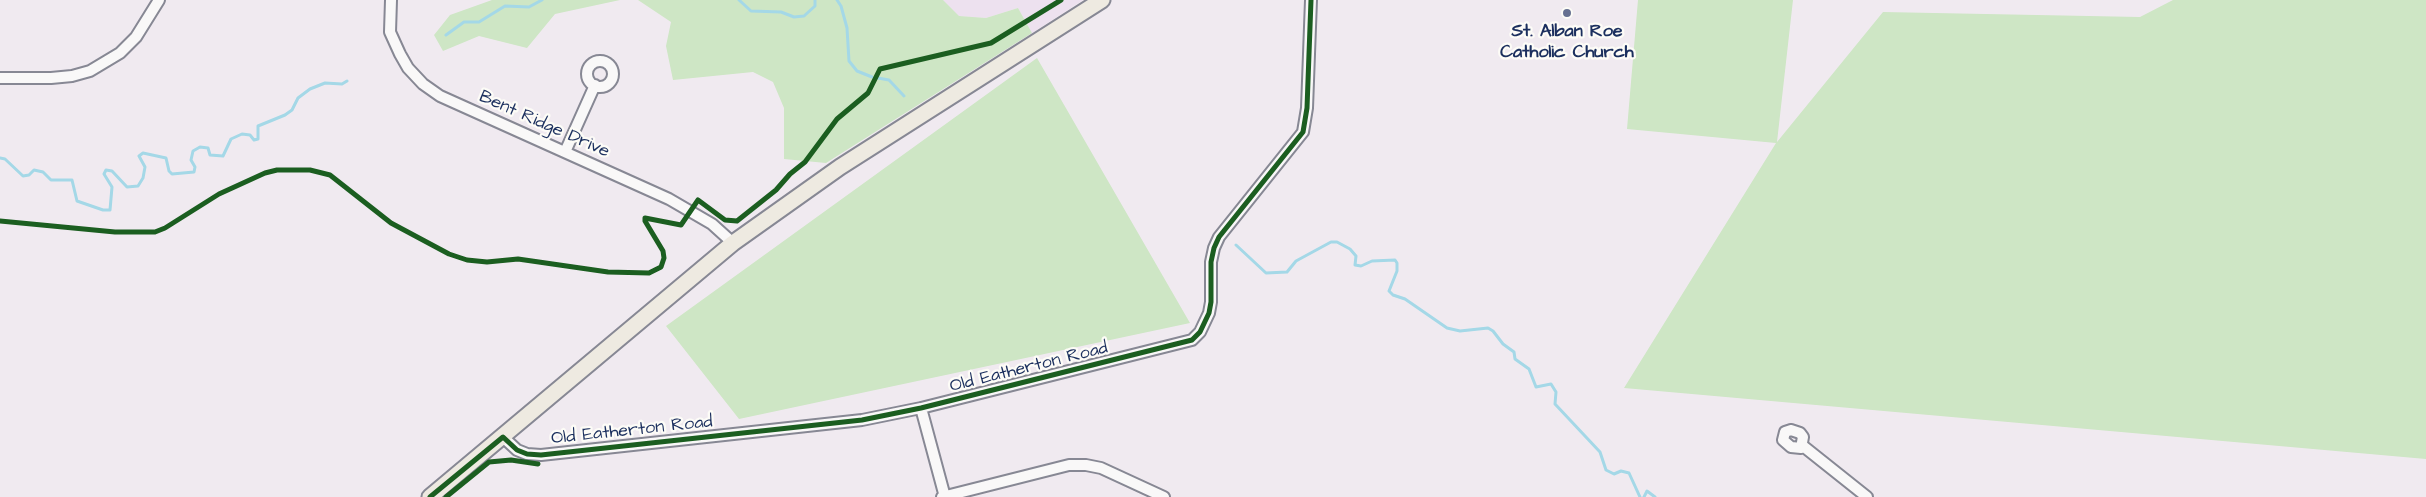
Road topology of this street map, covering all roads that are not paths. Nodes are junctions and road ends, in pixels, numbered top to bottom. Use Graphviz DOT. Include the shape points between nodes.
graph roads {
  1 [pos="159,0"];
  2 [pos="391,0"];
  3 [pos="1102,0"];
  4 [pos="1311,0"];
  5 [pos="0,78"];
  6 [pos="595,85"];
  7 [pos="565,152"];
  8 [pos="733,243"];
  9 [pos="921,408"];
  10 [pos="503,437"];
  11 [pos="1802,446"];
  12 [pos="430,497"];
  13 [pos="944,497"];
  14 [pos="1164,497"];
  15 [pos="1866,497"];
  1 -- 5 [label="street" via="136,36 120,53 90,71 65,77"];
  2 -- 7 [label="street, Bent Ridge Drive" via="390,32 408,68 423,84 440,96"];
  3 -- 8 [label="main road" via="840,167"];
  4 -- 9 [label="street, Old Eatherton Road" via="1307,108 1303,132 1219,237 1211,262 1211,302 1200,332 1184,344"];
  6 -- 7 [label="street"];
  7 -- 8 [label="street, Bent Ridge Drive" via="690,210"];
  8 -- 10 [label="main road"];
  9 -- 10 [label="street, Old Eatherton Road" via="862,420 541,455 517,450"];
  9 -- 13 [label="street"];
  10 -- 12 [label="main road"];
  11 -- 15 [label="street"];
  13 -- 14 [label="street" via="1069,465 1086,465 1101,468"];
}
